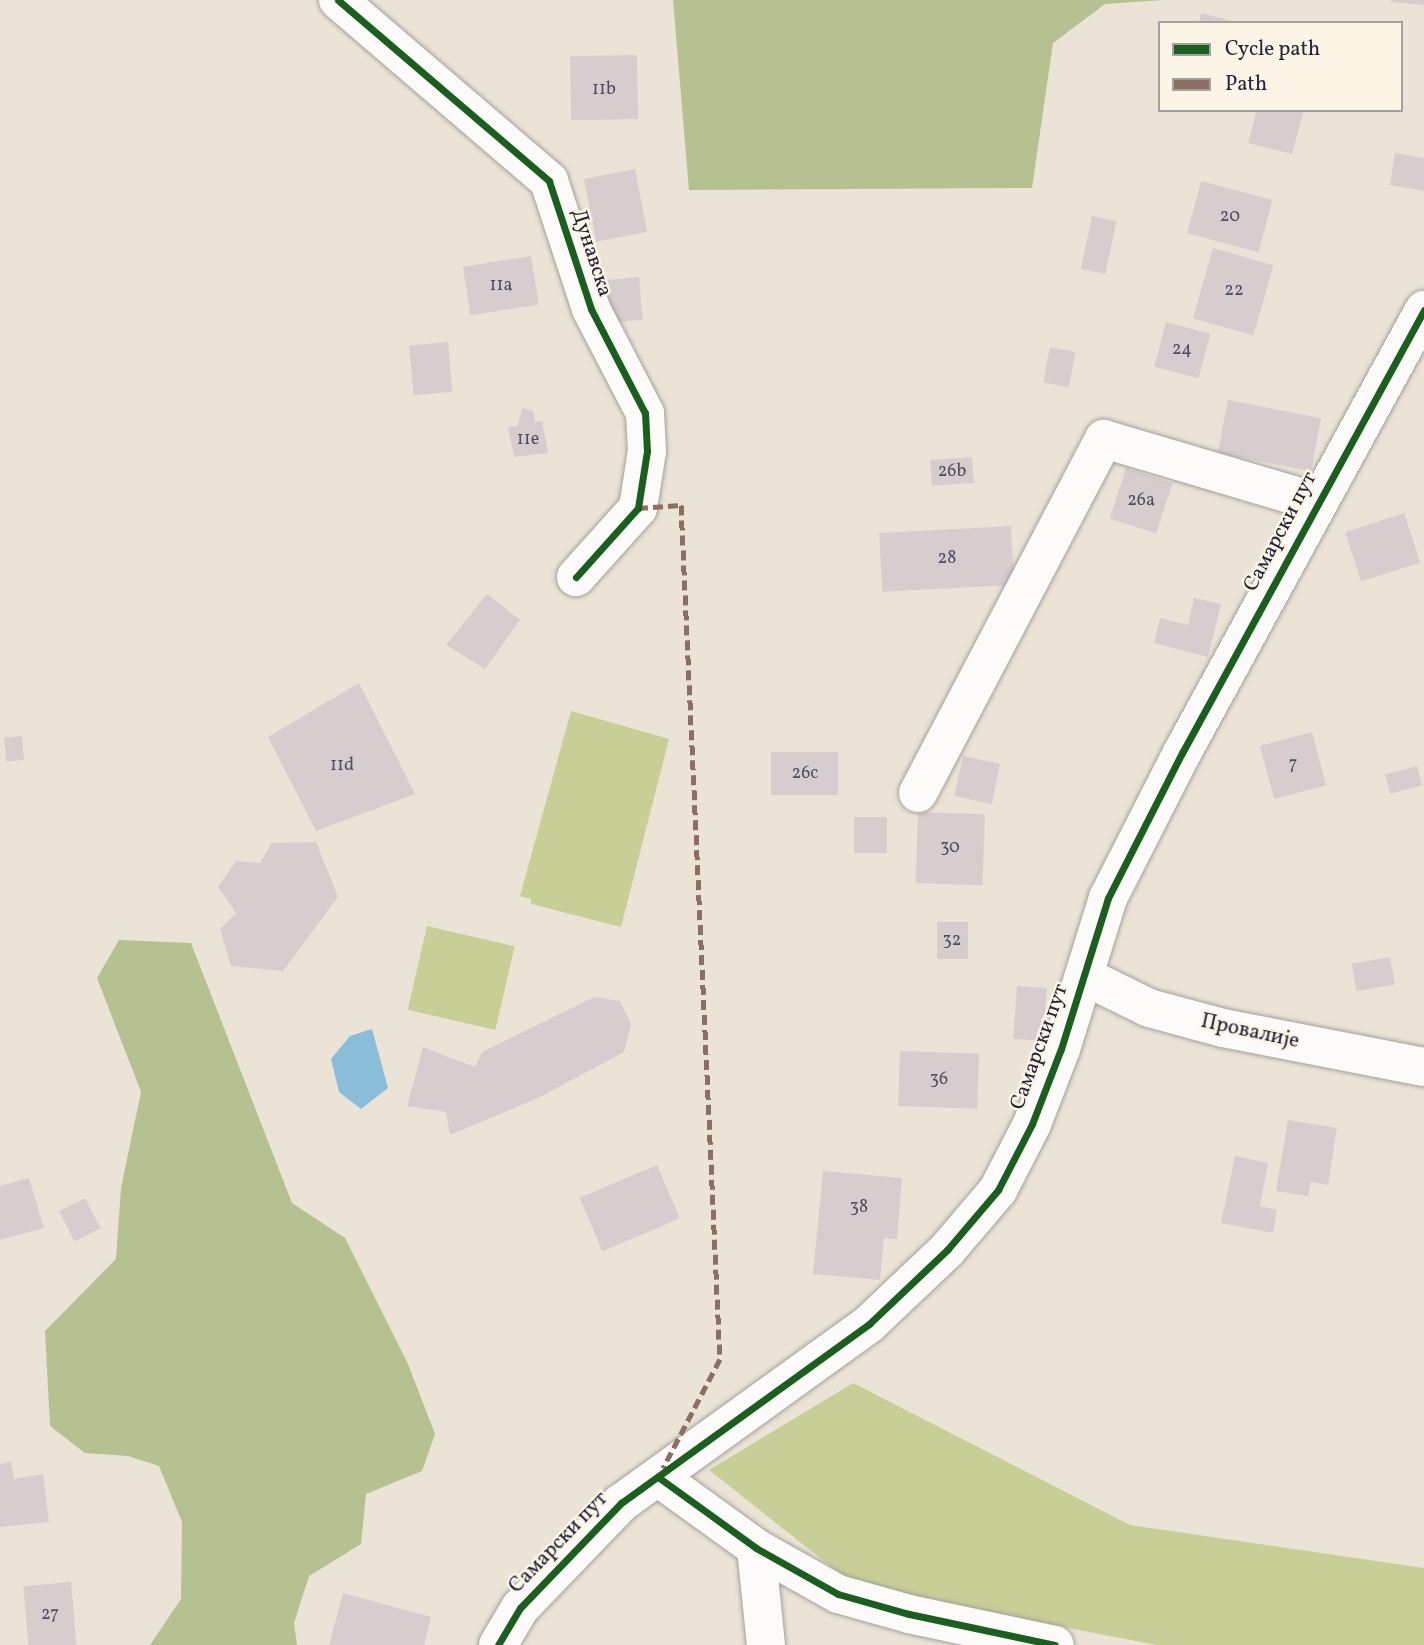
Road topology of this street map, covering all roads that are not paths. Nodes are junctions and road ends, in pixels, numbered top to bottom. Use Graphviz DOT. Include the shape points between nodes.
graph roads {
  1 [pos="338,0"];
  2 [pos="1424,310"];
  3 [pos="1317,502"];
  4 [pos="576,577"];
  5 [pos="918,793"];
  6 [pos="1084,976"];
  7 [pos="1424,1067"];
  8 [pos="658,1477"];
  9 [pos="756,1548"];
  10 [pos="498,1645"];
  11 [pos="766,1645"];
  12 [pos="1055,1645"];
  1 -- 4 [label="street, Дунавска" via="549,181 591,309 645,413 648,451 638,508"];
  2 -- 3 [label="street, Самарски пут"];
  3 -- 5 [label="street" via="1104,439"];
  3 -- 6 [label="street, Самарски пут" via="1108,898"];
  6 -- 7 [label="street, Провалије" via="1149,1008 1211,1025"];
  6 -- 8 [label="street, Самарски пут" via="1032,1124 998,1190 947,1250 869,1324"];
  8 -- 9 [label="street"];
  8 -- 10 [label="street, Самарски пут" via="621,1503 520,1608"];
  9 -- 11 [label="street"];
  9 -- 12 [label="street" via="838,1594 909,1615"];
}
